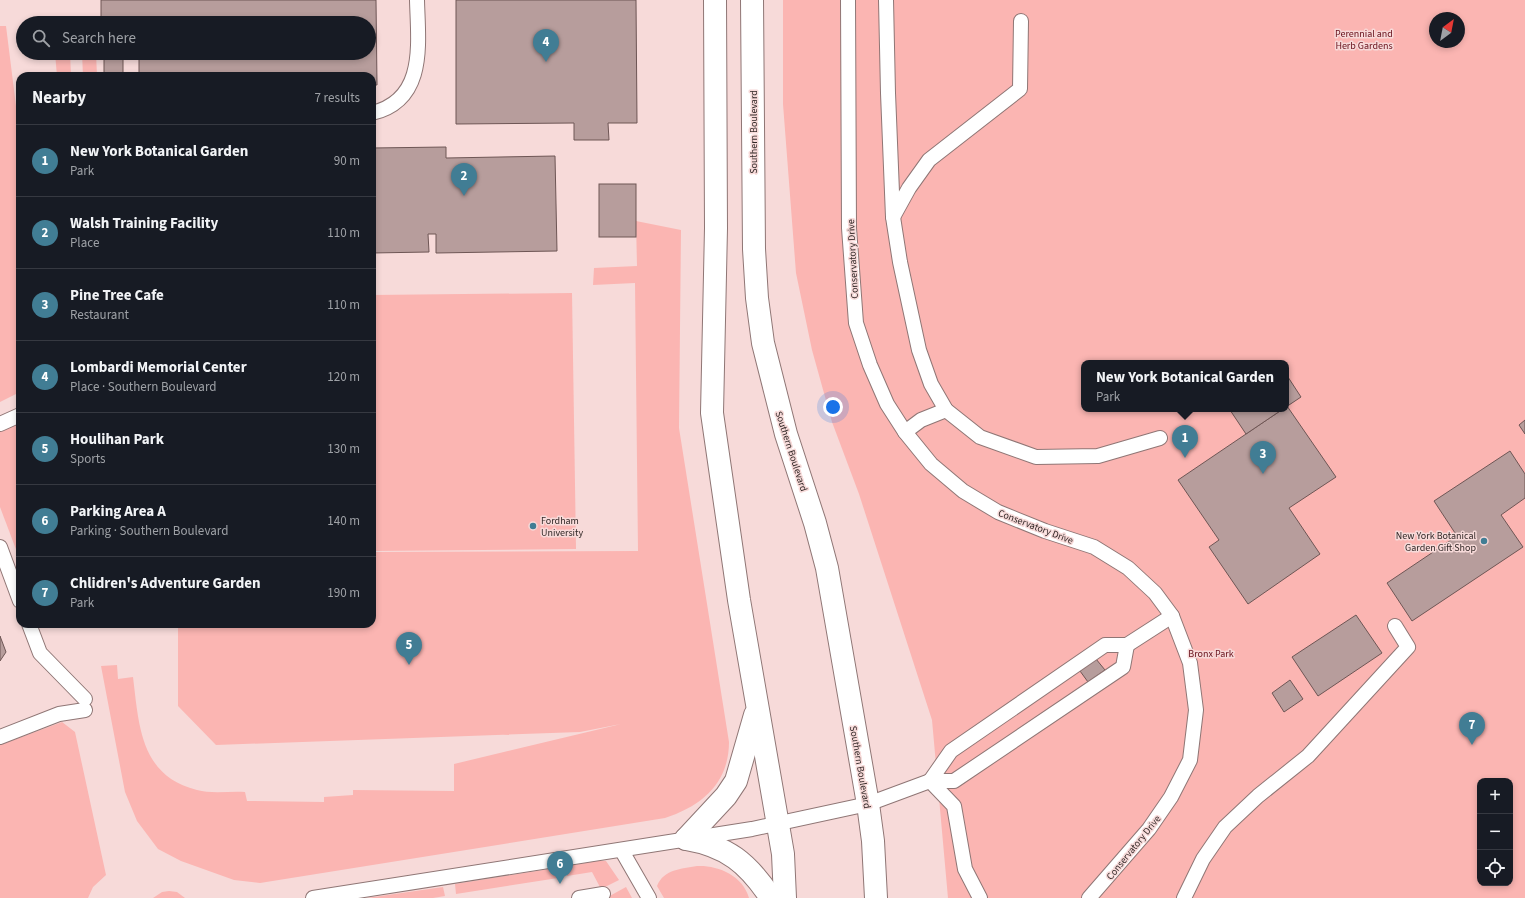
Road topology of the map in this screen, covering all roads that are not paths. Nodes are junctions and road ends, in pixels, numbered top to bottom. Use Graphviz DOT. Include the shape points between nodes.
graph roads {
  1 [pos="418,0"];
  2 [pos="715,0"];
  3 [pos="752,0"];
  4 [pos="848,0"];
  5 [pos="886,0"];
  6 [pos="1021,21"];
  7 [pos="376,111"];
  8 [pos="893,218"];
  9 [pos="946,410"];
  10 [pos="16,416"];
  11 [pos="0,424"];
  12 [pos="905,432"];
  13 [pos="1160,438"];
  14 [pos="0,546"];
  15 [pos="16,590"];
  16 [pos="1172,616"];
  17 [pos="1395,626"];
  18 [pos="31,628"];
  19 [pos="1127,645"];
  20 [pos="757,708"];
  21 [pos="0,737"];
  22 [pos="930,781"];
  23 [pos="868,804"];
  24 [pos="778,824"];
  25 [pos="686,839"];
  26 [pos="622,851"];
  27 [pos="602,894"];
  28 [pos="313,898"];
  29 [pos="579,898"];
  30 [pos="649,898"];
  31 [pos="770,898"];
  32 [pos="785,898"];
  33 [pos="876,898"];
  34 [pos="980,898"];
  35 [pos="1090,898"];
  36 [pos="1184,898"];
  1 -- 7 [label="lane" via="418,56 414,77 406,93 390,106"];
  2 -- 20 [label="main road" via="716,228 712,413"];
  3 -- 23 [label="main road, Southern Boulevard" via="754,249 763,343 786,434 827,568"];
  4 -- 12 [label="lane, Conservatory Drive" via="849,228 856,324 887,404"];
  5 -- 8 [label="lane"];
  6 -- 8 [label="lane" via="1020,89 929,160 909,188"];
  8 -- 9 [label="lane" via="919,350 931,384"];
  9 -- 12 [label="lane" via="921,420"];
  9 -- 13 [label="lane" via="980,437 1036,457 1098,456"];
  10 -- 11 [label="lane"];
  12 -- 16 [label="lane, Conservatory Drive" via="931,464 963,491 998,512 1094,547 1128,568 1155,593"];
  14 -- 15 [label="lane"];
  16 -- 19 [label="lane"];
  16 -- 35 [label="lane, Conservatory Drive" via="1190,663 1196,710 1190,760 1171,797 1149,829"];
  17 -- 36 [label="lane" via="1408,647 1308,756 1258,796 1225,827 1202,859"];
  18 -- 21 [label="lane" via="40,653 85,704"];
  19 -- 22 [label="lane" via="1105,645 951,751"];
  19 -- 22 [label="lane" via="1123,667 954,781"];
  20 -- 24 [label="main road"];
  20 -- 25 [label="main road" via="736,781 726,796"];
  22 -- 23 [label="lane"];
  22 -- 34 [label="lane" via="954,806 965,869"];
  23 -- 24 [label="lane"];
  23 -- 33 [label="main road, Southern Boulevard"];
  24 -- 25 [label="lane"];
  24 -- 32 [label="main road" via="783,854"];
  25 -- 26 [label="lane"];
  25 -- 31 [label="main road" via="704,842 737,858 750,870"];
  26 -- 28 [label="lane"];
  26 -- 30 [label="lane"];
  27 -- 29 [label="lane"];
}
